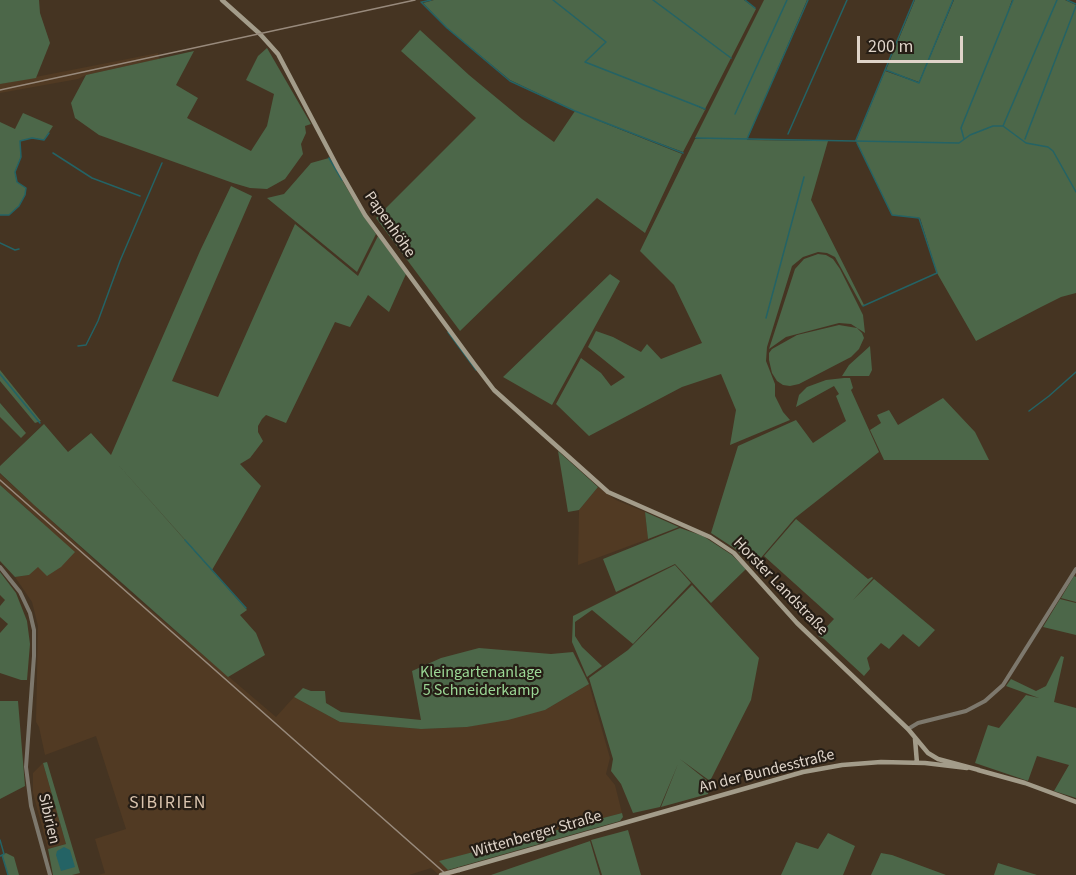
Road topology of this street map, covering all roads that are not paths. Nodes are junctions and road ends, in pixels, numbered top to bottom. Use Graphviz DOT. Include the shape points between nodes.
graph roads {
  1 [pos="222,0"];
  2 [pos="559,447"];
  3 [pos="0,567"];
  4 [pos="1076,569"];
  5 [pos="908,729"];
  6 [pos="914,738"];
  7 [pos="917,763"];
  8 [pos="979,770"];
  9 [pos="1076,802"];
  10 [pos="640,818"];
  11 [pos="50,875"];
  12 [pos="441,875"];
  1 -- 2 [label="main road, Papenhöhe" via="278,54 365,215 482,375"];
  2 -- 5 [label="main road, Horster Landstraße" via="615,496 710,537 734,553 797,623"];
  3 -- 11 [label="street, Sibirien" via="20,592 34,630 26,767"];
  4 -- 5 [label="street" via="1010,677 995,692 966,711"];
  5 -- 6 [label="main road, Horster Landstraße"];
  6 -- 7 [label="main road"];
  6 -- 8 [label="main road" via="938,759"];
  7 -- 8 [label="main road, An der Bundesstraße"];
  7 -- 10 [label="main road, An der Bundesstraße" via="852,764 803,772"];
  8 -- 9 [label="main road, An der Bundesstraße"];
  10 -- 12 [label="main road, Wittenberger Straße, bridge"];
}
